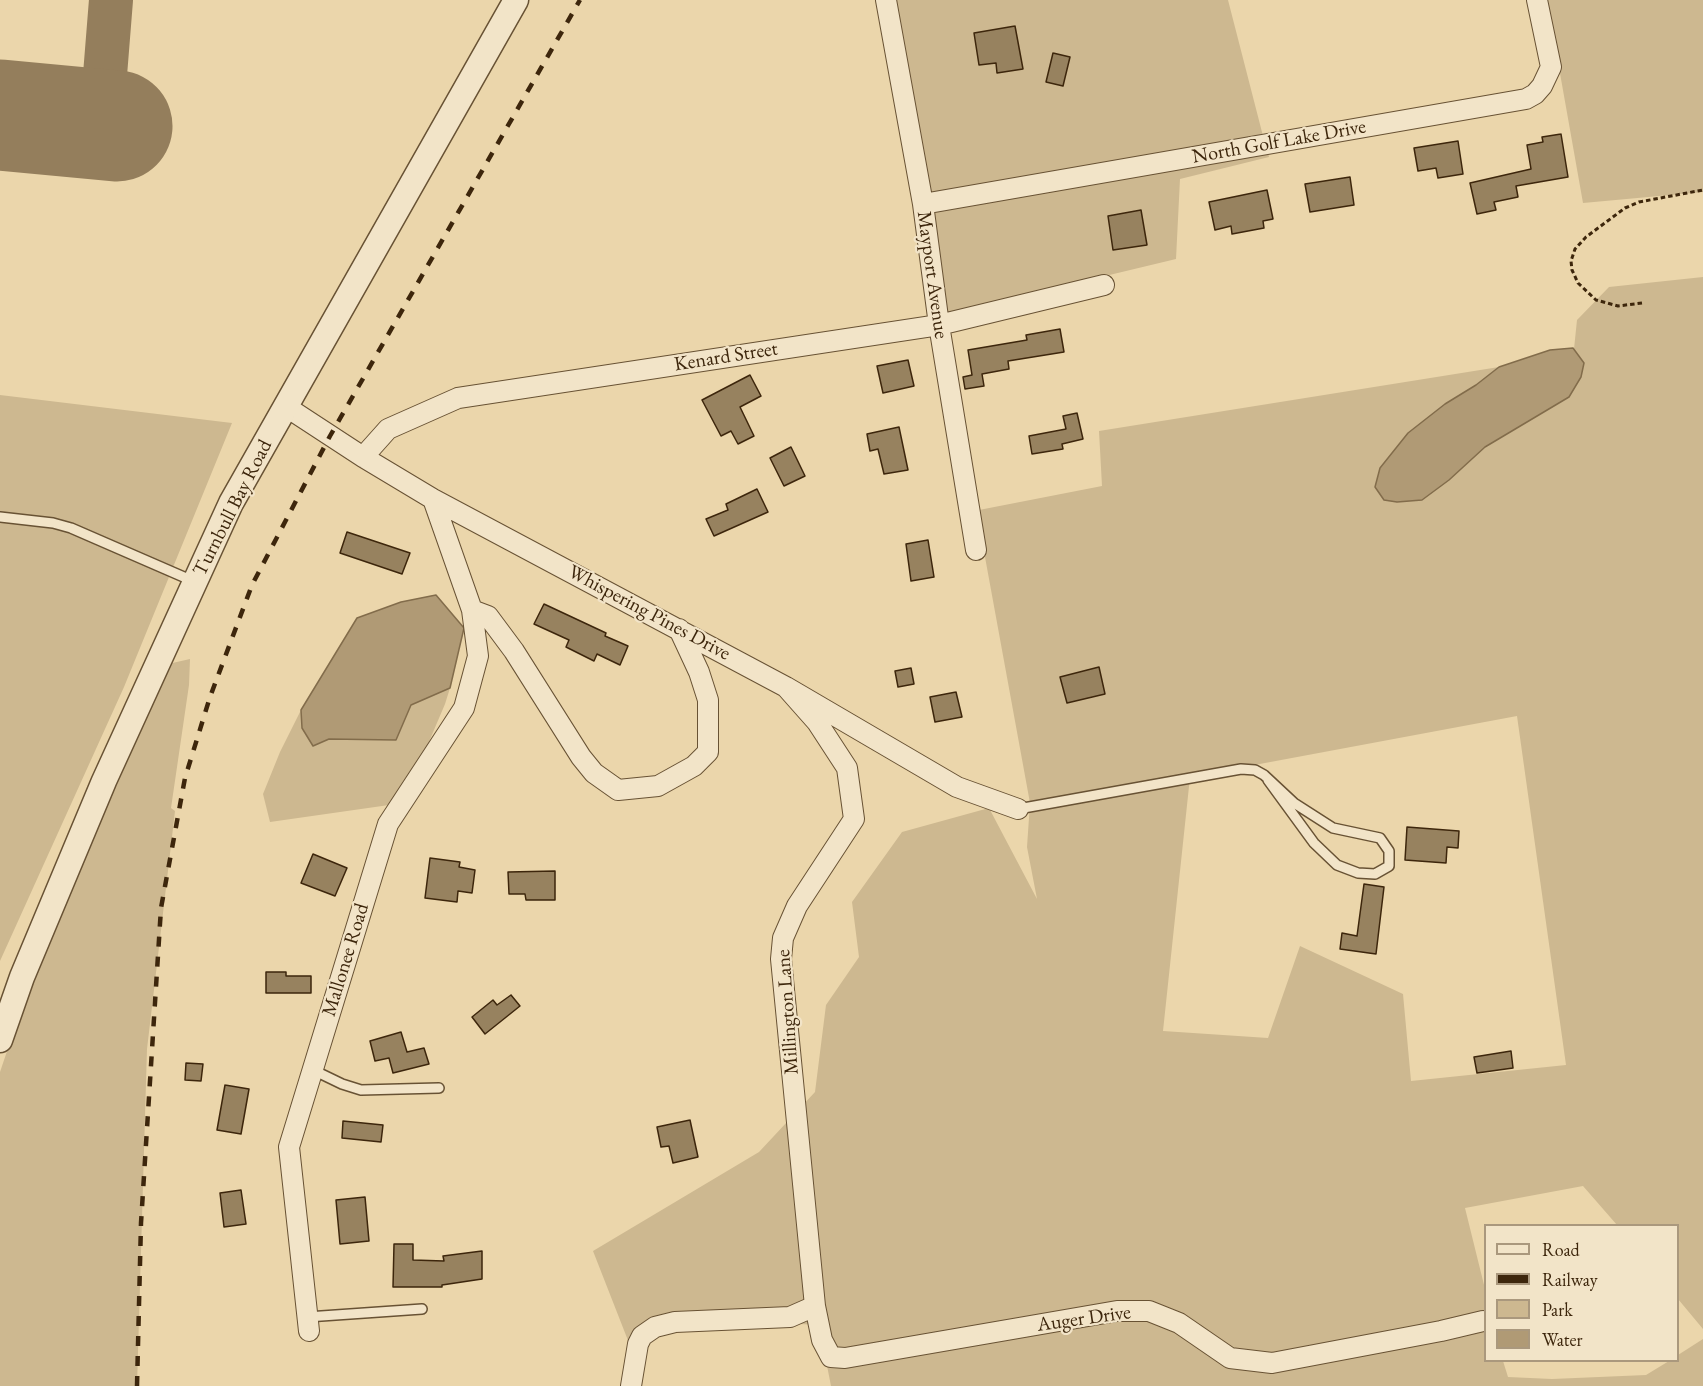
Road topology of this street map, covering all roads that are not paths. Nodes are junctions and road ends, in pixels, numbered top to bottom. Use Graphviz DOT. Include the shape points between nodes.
graph roads {
  1 [pos="516,0"];
  2 [pos="886,0"];
  3 [pos="1537,0"];
  4 [pos="923,204"];
  5 [pos="1104,285"];
  6 [pos="939,325"];
  7 [pos="285,406"];
  8 [pos="363,457"];
  9 [pos="433,499"];
  10 [pos="0,517"];
  11 [pos="976,550"];
  12 [pos="195,582"];
  13 [pos="472,610"];
  14 [pos="679,629"];
  15 [pos="786,687"];
  16 [pos="1268,780"];
  17 [pos="1018,809"];
  18 [pos="1,1034"];
  19 [pos="313,1070"];
  20 [pos="439,1088"];
  21 [pos="814,1306"];
  22 [pos="422,1309"];
  23 [pos="1483,1321"];
  24 [pos="308,1324"];
  25 [pos="631,1386"];
  1 -- 7 [label="street, Turnbull Bay Road"];
  2 -- 4 [label="street, Mayport Avenue"];
  3 -- 4 [label="street, North Golf Lake Drive" via="1551,67 1542,86 1526,99"];
  4 -- 6 [label="street, Mayport Avenue"];
  5 -- 6 [label="street, Kenard Street"];
  6 -- 8 [label="street, Kenard Street" via="458,398 388,429"];
  6 -- 11 [label="street, Mayport Avenue"];
  7 -- 8 [label="street, Whispering Pines Drive"];
  7 -- 12 [label="street, Turnbull Bay Road" via="231,503"];
  8 -- 9 [label="street, Whispering Pines Drive"];
  9 -- 13 [label="street, Mallonee Road"];
  9 -- 14 [label="street, Whispering Pines Drive"];
  10 -- 12 [label="lane" via="71,528"];
  12 -- 18 [label="street, Turnbull Bay Road" via="104,781"];
  13 -- 14 [label="street" via="488,616 581,757 594,773 618,790 658,786 694,766 708,752 708,700"];
  13 -- 19 [label="street, Mallonee Road" via="478,656 464,708 388,824"];
  14 -- 15 [label="street, Whispering Pines Drive"];
  15 -- 17 [label="street, Whispering Pines Drive" via="957,787"];
  15 -- 21 [label="street, Millington Lane" via="817,722 847,768 854,819 797,906 783,938 781,959"];
  16 -- 16 [label="lane" via="1294,803 1333,828 1380,838 1389,850 1389,866 1375,874 1337,865 1314,843"];
  16 -- 17 [label="lane" via="1255,770 1241,769"];
  19 -- 20 [label="lane" via="361,1090"];
  19 -- 24 [label="street, Mallonee Road" via="289,1147"];
  21 -- 23 [label="street, Auger Drive" via="822,1340 831,1357 845,1358 1117,1311 1149,1311 1179,1323 1230,1358 1272,1363"];
  21 -- 25 [label="street" via="790,1317 675,1322 655,1327 638,1344"];
  22 -- 24 [label="lane"];
}
